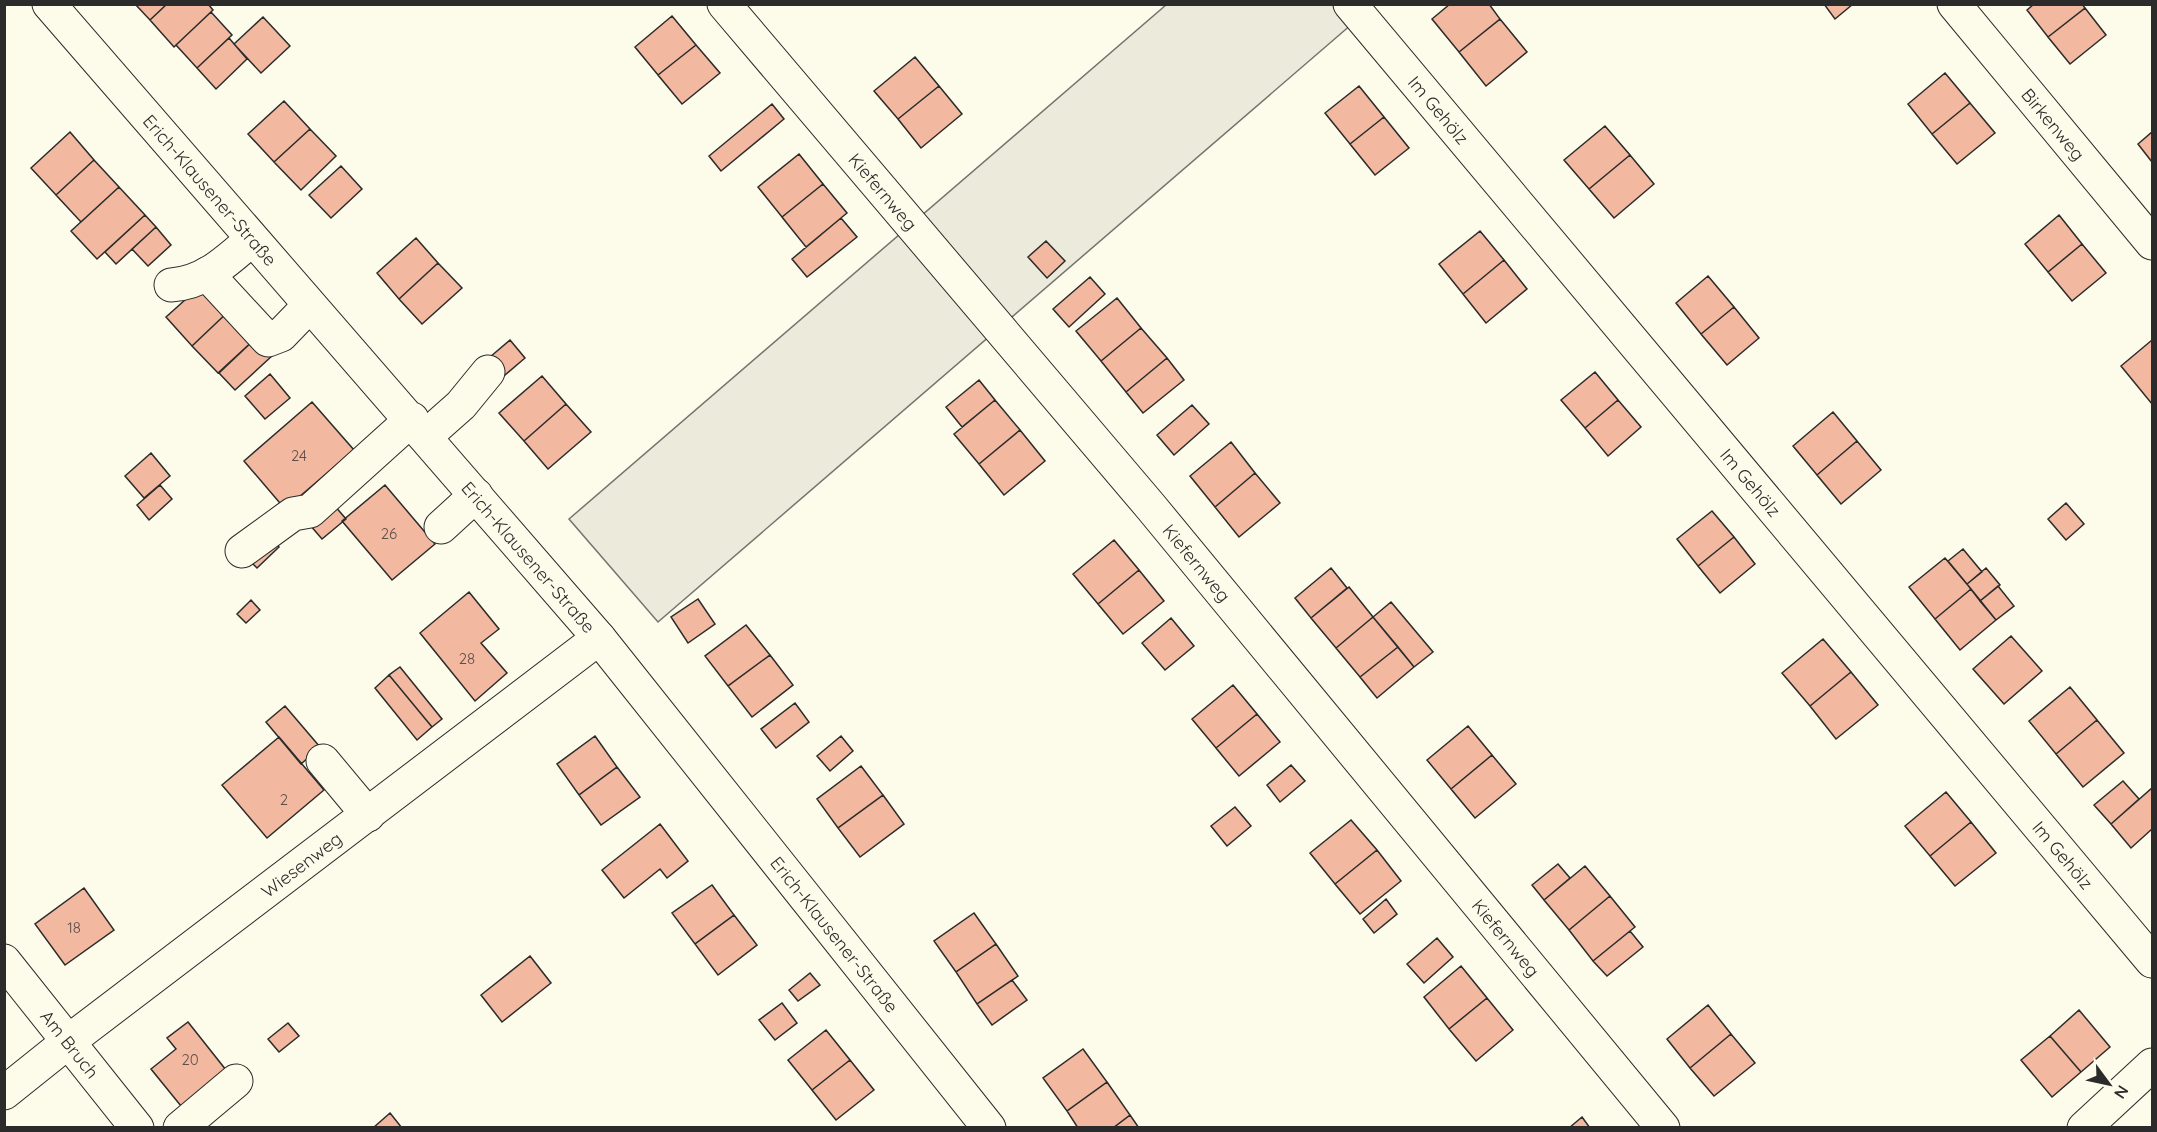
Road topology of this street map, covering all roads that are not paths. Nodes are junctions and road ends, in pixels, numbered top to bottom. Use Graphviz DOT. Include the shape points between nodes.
graph roads {
  1 [pos="49,4"];
  2 [pos="724,4"];
  3 [pos="1350,4"];
  4 [pos="1954,4"];
  5 [pos="251,240"];
  6 [pos="2152,243"];
  7 [pos="207,274"];
  8 [pos="171,285"];
  9 [pos="309,306"];
  10 [pos="488,372"];
  11 [pos="419,427"];
  12 [pos="476,495"];
  13 [pos="441,527"];
  14 [pos="242,551"];
  15 [pos="599,638"];
  16 [pos="323,761"];
  17 [pos="368,815"];
  18 [pos="4,961"];
  19 [pos="2152,961"];
  20 [pos="69,1041"];
  21 [pos="2152,1065"];
  22 [pos="236,1081"];
  23 [pos="4,1093"];
  24 [pos="137,1128"];
  25 [pos="180,1128"];
  26 [pos="988,1128"];
  27 [pos="1663,1128"];
  28 [pos="2084,1128"];
  1 -- 5 [label="street, Erich-Klausener-Straße"];
  2 -- 27 [label="street, Kiefernweg" via="1151,507"];
  3 -- 19 [label="street, Im Gehölz"];
  4 -- 6 [label="street, Birkenweg"];
  5 -- 7 [label="street"];
  5 -- 9 [label="street, Erich-Klausener-Straße"];
  7 -- 8 [label="street" via="195,281"];
  7 -- 9 [label="street" via="268,340 281,334"];
  9 -- 11 [label="street, Erich-Klausener-Straße"];
  10 -- 11 [label="street" via="461,405"];
  11 -- 12 [label="street, Erich-Klausener-Straße"];
  11 -- 14 [label="street" via="310,511 293,514"];
  12 -- 13 [label="street"];
  12 -- 15 [label="street, Erich-Klausener-Straße"];
  15 -- 17 [label="street, Wiesenweg"];
  15 -- 26 [label="street, Erich-Klausener-Straße"];
  16 -- 17 [label="street"];
  17 -- 20 [label="street, Wiesenweg"];
  18 -- 20 [label="street, Am Bruch"];
  20 -- 23 [label="street, Wiesenweg"];
  20 -- 24 [label="street, Am Bruch"];
  21 -- 28 [label="street"];
  22 -- 25 [label="street"];
}
